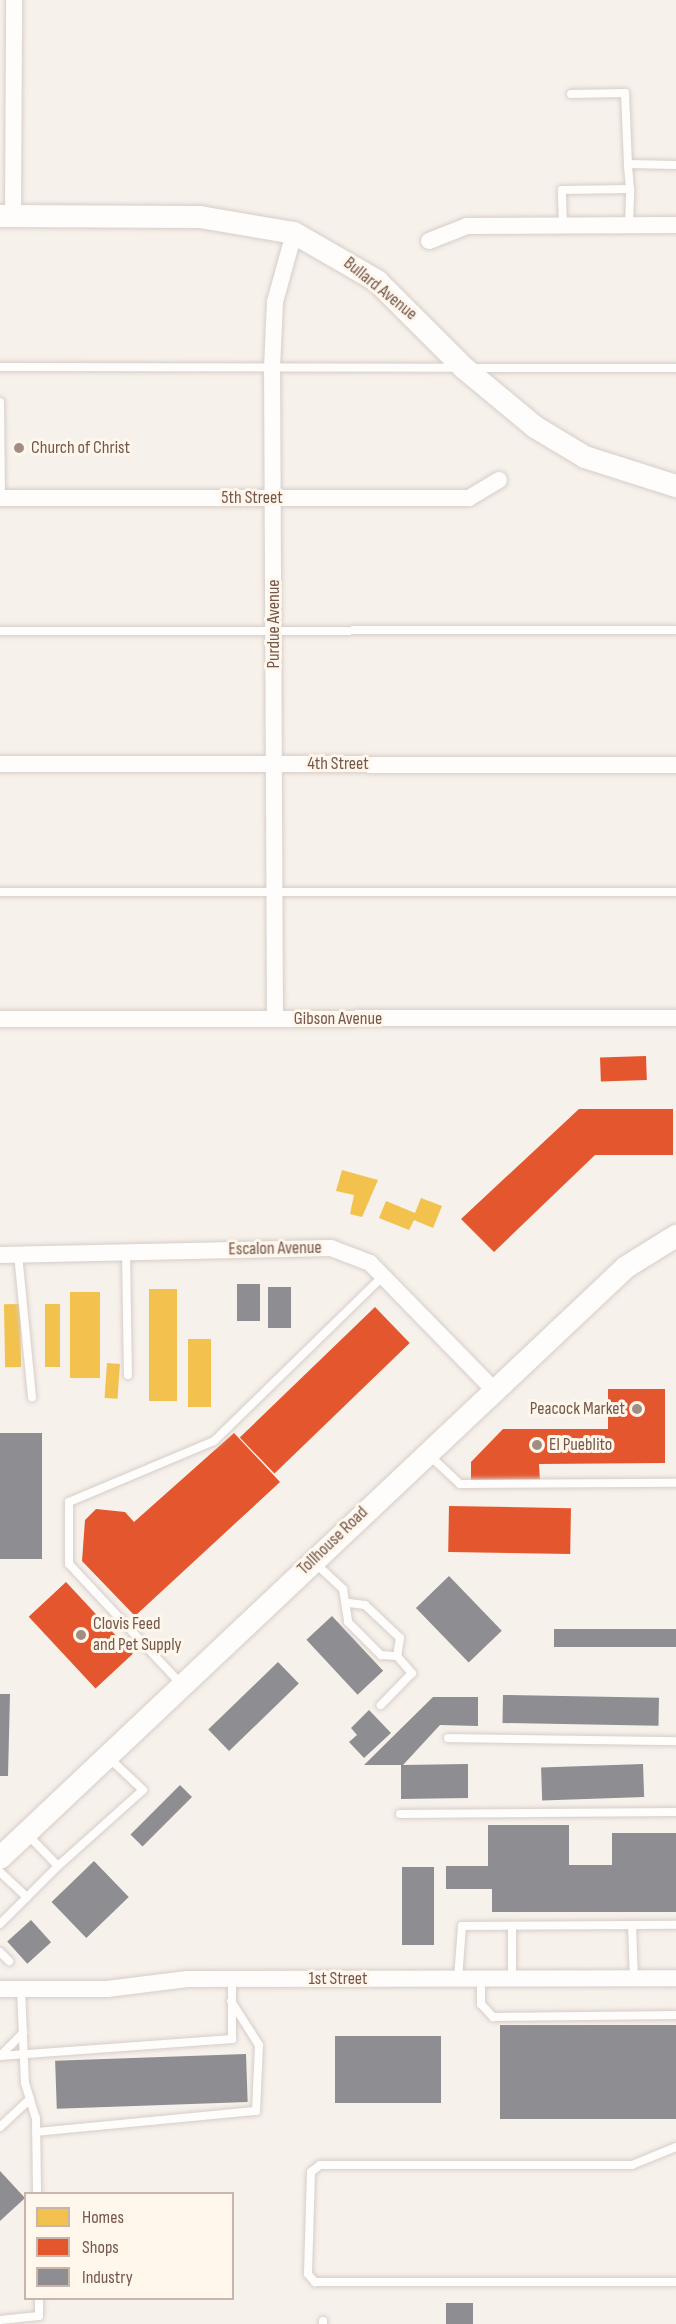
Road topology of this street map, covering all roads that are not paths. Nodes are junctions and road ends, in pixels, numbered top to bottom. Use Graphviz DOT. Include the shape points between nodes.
graph roads {
  1 [pos="14,0"];
  2 [pos="571,94"];
  3 [pos="628,164"];
  4 [pos="676,165"];
  5 [pos="630,189"];
  6 [pos="6,216"];
  7 [pos="563,225"];
  8 [pos="629,225"];
  9 [pos="676,225"];
  10 [pos="294,233"];
  11 [pos="429,241"];
  12 [pos="0,368"];
  13 [pos="272,368"];
  14 [pos="464,368"];
  15 [pos="676,368"];
  16 [pos="0,402"];
  17 [pos="499,480"];
  18 [pos="676,486"];
  19 [pos="0,498"];
  20 [pos="275,498"];
  21 [pos="676,630"];
  22 [pos="0,631"];
  23 [pos="273,631"];
  24 [pos="0,764"];
  25 [pos="273,764"];
  26 [pos="676,765"];
  27 [pos="0,892"];
  28 [pos="676,892"];
  29 [pos="274,893"];
  30 [pos="676,1018"];
  31 [pos="0,1019"];
  32 [pos="275,1019"];
  33 [pos="676,1236"];
  34 [pos="126,1252"];
  35 [pos="18,1254"];
  36 [pos="0,1255"];
  37 [pos="383,1276"];
  38 [pos="128,1375"];
  39 [pos="494,1390"];
  40 [pos="32,1397"];
  41 [pos="427,1453"];
  42 [pos="676,1483"];
  43 [pos="314,1562"];
  44 [pos="349,1603"];
  45 [pos="397,1656"];
  46 [pos="181,1684"];
  47 [pos="381,1705"];
  48 [pos="448,1738"];
  49 [pos="676,1741"];
  50 [pos="107,1755"];
  51 [pos="676,1812"];
  52 [pos="400,1814"];
  53 [pos="26,1833"];
  54 [pos="0,1858"];
  55 [pos="58,1866"];
  56 [pos="0,1872"];
  57 [pos="27,1897"];
  58 [pos="0,1924"];
  59 [pos="632,1925"];
  60 [pos="676,1925"];
  61 [pos="512,1929"];
  62 [pos="0,1953"];
  63 [pos="9,1961"];
  64 [pos="676,1978"];
  65 [pos="232,1979"];
  66 [pos="458,1979"];
  67 [pos="482,1979"];
  68 [pos="512,1979"];
  69 [pos="634,1979"];
  70 [pos="0,1989"];
  71 [pos="21,1989"];
  72 [pos="231,2001"];
  73 [pos="676,2015"];
  74 [pos="23,2033"];
  75 [pos="24,2055"];
  76 [pos="0,2056"];
  77 [pos="30,2098"];
  78 [pos="0,2127"];
  79 [pos="36,2132"];
  80 [pos="676,2146"];
  81 [pos="37,2192"];
  82 [pos="676,2282"];
  83 [pos="39,2300"];
  84 [pos="0,2320"];
  1 -- 6 [label="street"];
  2 -- 3 [label="lane" via="625,93"];
  3 -- 4 [label="lane"];
  3 -- 5 [label="lane"];
  5 -- 7 [label="lane" via="562,190"];
  5 -- 8 [label="lane"];
  6 -- 10 [label="street, Bullard Avenue" via="200,217"];
  7 -- 8 [label="street"];
  7 -- 11 [label="street" via="467,226"];
  8 -- 9 [label="street"];
  10 -- 13 [label="street, Purdue Avenue" via="275,302"];
  10 -- 14 [label="street, Bullard Avenue" via="377,281"];
  12 -- 13 [label="lane"];
  13 -- 14 [label="lane"];
  13 -- 20 [label="street, Purdue Avenue"];
  14 -- 15 [label="lane"];
  14 -- 18 [label="street, Bullard Avenue" via="535,427 585,457"];
  16 -- 19 [label="lane"];
  17 -- 20 [label="street, 5th Street" via="469,498"];
  19 -- 20 [label="street, 5th Street"];
  20 -- 23 [label="street, Purdue Avenue"];
  21 -- 23 [label="lane"];
  22 -- 23 [label="lane"];
  23 -- 25 [label="street, Purdue Avenue"];
  24 -- 25 [label="street, 4th Street"];
  25 -- 26 [label="street, 4th Street"];
  25 -- 29 [label="street, Purdue Avenue"];
  27 -- 29 [label="lane"];
  28 -- 29 [label="lane"];
  29 -- 32 [label="street, Purdue Avenue"];
  30 -- 32 [label="street, Gibson Avenue"];
  31 -- 32 [label="street, Gibson Avenue"];
  33 -- 39 [label="street, Tollhouse Road" via="626,1266"];
  34 -- 35 [label="street, Escalon Avenue"];
  34 -- 37 [label="street, Escalon Avenue" via="331,1248 370,1263"];
  34 -- 38 [label="lane"];
  35 -- 36 [label="street, Escalon Avenue"];
  35 -- 40 [label="lane"];
  37 -- 39 [label="street, Escalon Avenue"];
  37 -- 46 [label="lane" via="214,1441 69,1502 69,1564"];
  39 -- 41 [label="street, Tollhouse Road"];
  41 -- 42 [label="lane" via="459,1484"];
  41 -- 43 [label="street, Tollhouse Road"];
  43 -- 44 [label="lane" via="343,1589"];
  43 -- 46 [label="street, Tollhouse Road"];
  44 -- 45 [label="lane" via="348,1622 381,1655"];
  44 -- 45 [label="lane" via="365,1605 400,1638"];
  45 -- 47 [label="lane" via="412,1673"];
  46 -- 50 [label="street, Tollhouse Road"];
  48 -- 49 [label="lane"];
  50 -- 53 [label="street, Tollhouse Road"];
  50 -- 55 [label="lane" via="143,1791"];
  51 -- 52 [label="lane"];
  53 -- 54 [label="street, Tollhouse Road"];
  53 -- 55 [label="lane"];
  55 -- 57 [label="lane"];
  56 -- 57 [label="lane"];
  57 -- 58 [label="lane"];
  59 -- 60 [label="lane"];
  59 -- 61 [label="lane"];
  59 -- 69 [label="lane"];
  61 -- 66 [label="lane" via="462,1926"];
  61 -- 68 [label="lane"];
  62 -- 63 [label="lane"];
  64 -- 69 [label="street, 1st Street"];
  65 -- 66 [label="street, 1st Street"];
  65 -- 71 [label="street, 1st Street"];
  65 -- 72 [label="lane"];
  66 -- 67 [label="street, 1st Street"];
  67 -- 68 [label="street, 1st Street"];
  67 -- 73 [label="lane" via="481,2004 493,2017"];
  68 -- 69 [label="street, 1st Street"];
  70 -- 71 [label="street, 1st Street"];
  71 -- 74 [label="lane"];
  72 -- 75 [label="lane" via="232,2039"];
  72 -- 79 [label="lane" via="259,2045 256,2111"];
  74 -- 75 [label="lane"];
  74 -- 76 [label="lane"];
  75 -- 76 [label="lane"];
  75 -- 77 [label="lane"];
  77 -- 78 [label="lane"];
  77 -- 79 [label="lane"];
  79 -- 81 [label="lane"];
  80 -- 82 [label="lane" via="632,2165 320,2165 312,2172 308,2274 315,2282"];
  83 -- 84 [label="lane" via="39,2316"];
}
